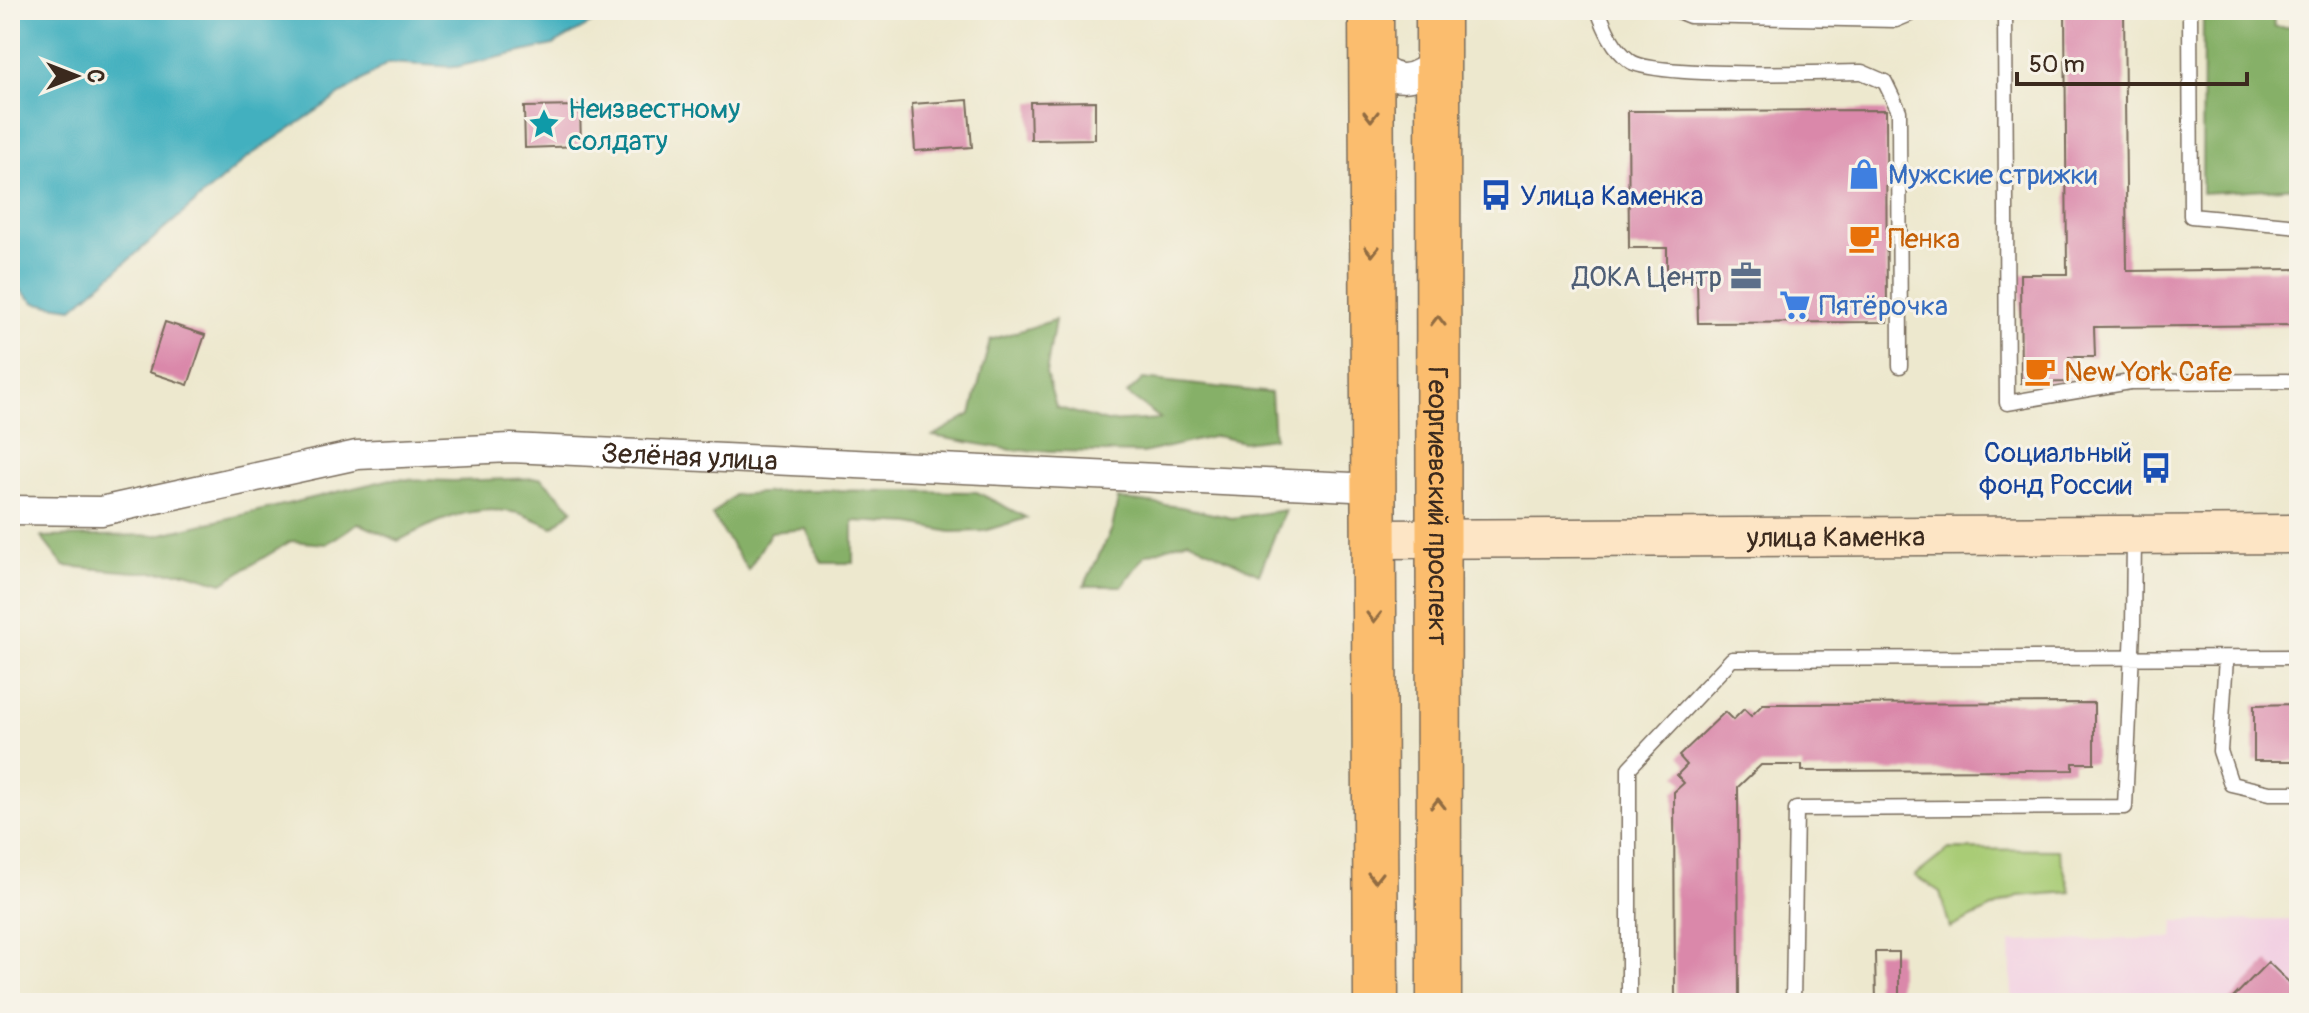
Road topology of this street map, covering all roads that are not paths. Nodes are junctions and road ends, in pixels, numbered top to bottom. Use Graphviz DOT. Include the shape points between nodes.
graph roads {
  1 [pos="1371,10"];
  2 [pos="1438,10"];
  3 [pos="1598,10"];
  4 [pos="1675,10"];
  5 [pos="1920,10"];
  6 [pos="2005,10"];
  7 [pos="2190,10"];
  8 [pos="1371,56"];
  9 [pos="1437,60"];
  10 [pos="2299,226"];
  11 [pos="1900,366"];
  12 [pos="2299,381"];
  13 [pos="1374,488"];
  14 [pos="10,510"];
  15 [pos="2299,534"];
  16 [pos="2134,535"];
  17 [pos="1374,539"];
  18 [pos="1438,539"];
  19 [pos="2299,657"];
  20 [pos="2226,658"];
  21 [pos="2131,659"];
  22 [pos="2299,793"];
  23 [pos="1376,1003"];
  24 [pos="1439,1003"];
  25 [pos="1629,1003"];
  26 [pos="1793,1003"];
  1 -- 8 [label="main road"];
  2 -- 9 [label="main road, Георгиевский проспект"];
  3 -- 11 [label="lane" via="1606,35 1632,63 1674,71 1862,72 1885,82 1899,111"];
  4 -- 5 [label="lane" via="1690,16 1896,20"];
  6 -- 12 [label="lane" via="2007,403 2130,382"];
  7 -- 10 [label="lane" via="2191,216"];
  8 -- 9 [label="street" via="1379,69 1403,78 1416,76"];
  8 -- 13 [label="main road, one-way"];
  18 -- 9 [label="main road, Георгиевский проспект, one-way"];
  13 -- 14 [label="street, Зелёная улица" via="511,448 357,455 101,511"];
  13 -- 17 [label="main road"];
  15 -- 16 [label="main road, улица Каменка"];
  16 -- 18 [label="main road, улица Каменка"];
  16 -- 21 [label="lane"];
  17 -- 18 [label="main road, улица Каменка"];
  17 -- 23 [label="main road, one-way"];
  24 -- 18 [label="main road, Георгиевский проспект, one-way"];
  19 -- 20 [label="lane"];
  20 -- 21 [label="lane"];
  20 -- 22 [label="lane" via="2220,751 2231,784"];
  21 -- 25 [label="lane" via="1732,659 1629,768"];
  21 -- 26 [label="lane" via="2125,807 1796,809"];
}
